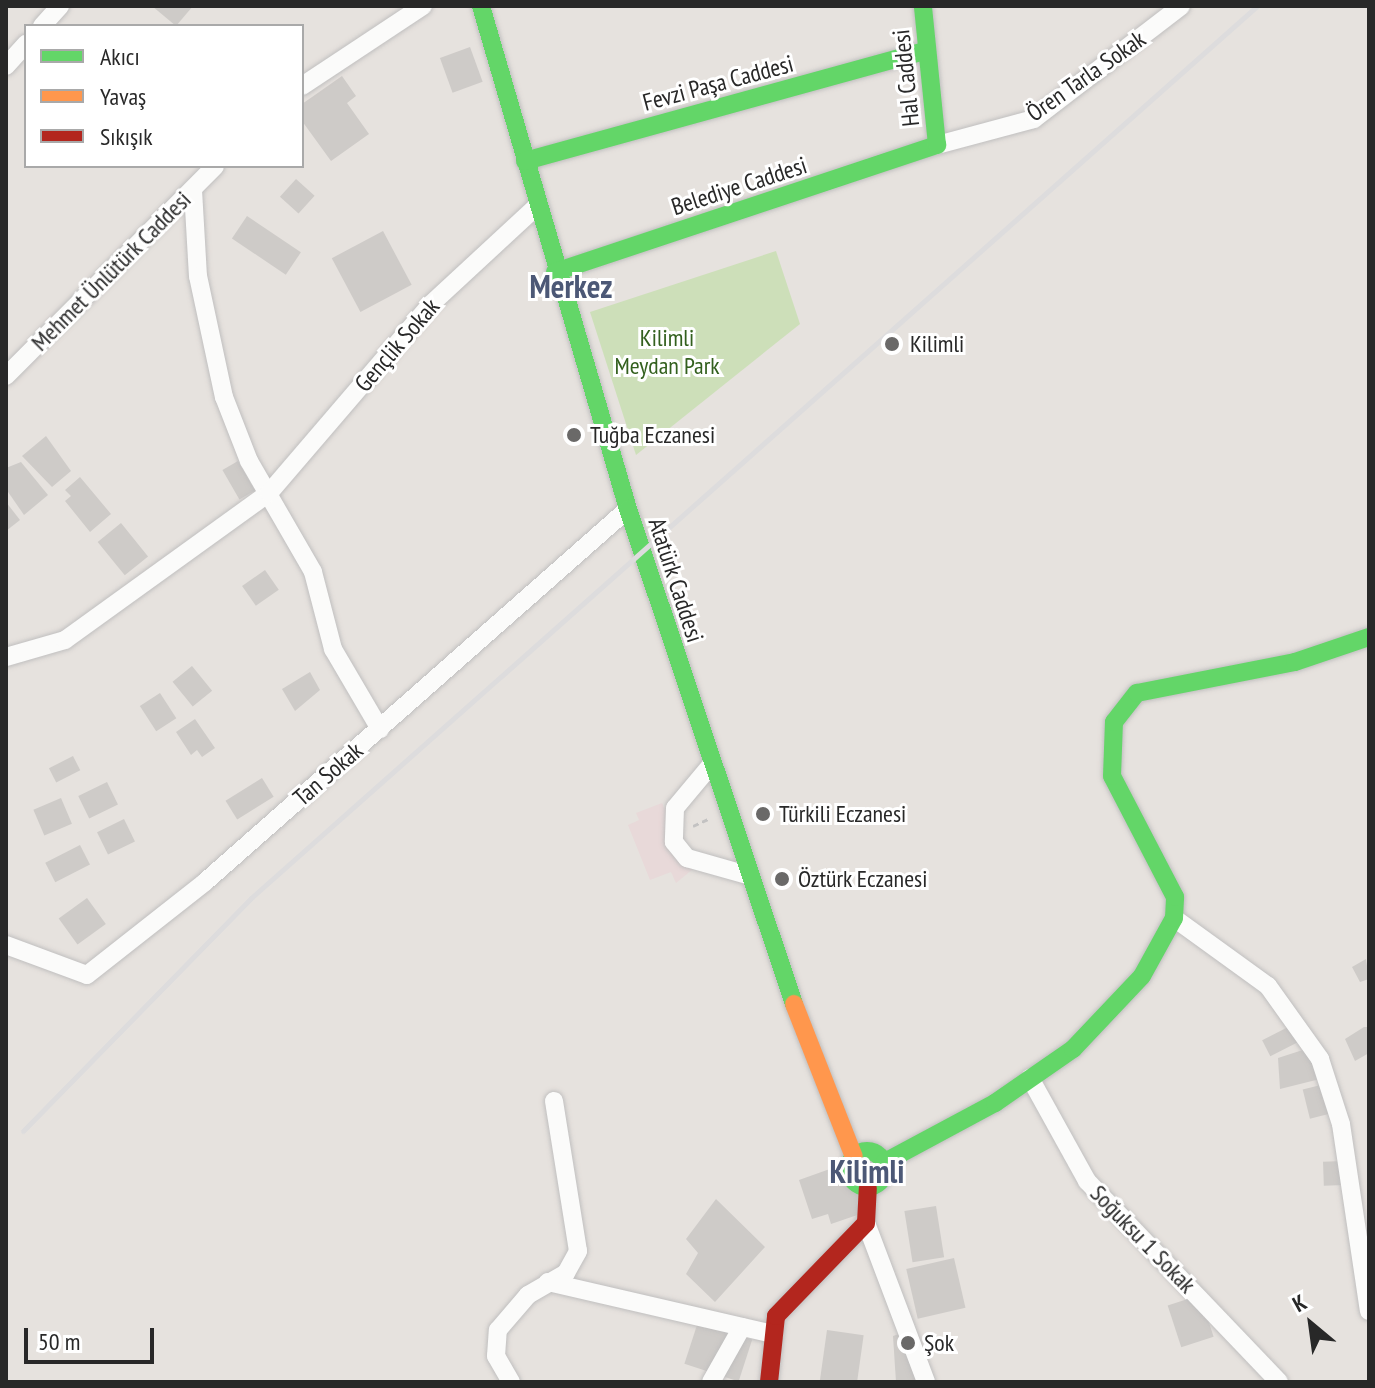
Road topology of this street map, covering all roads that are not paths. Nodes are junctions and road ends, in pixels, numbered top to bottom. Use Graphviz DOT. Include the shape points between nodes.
graph roads {
  1 [pos="60,6"];
  2 [pos="423,6"];
  3 [pos="923,6"];
  4 [pos="1181,6"];
  5 [pos="480,7"];
  6 [pos="44,24"];
  7 [pos="24,46"];
  8 [pos="923,51"];
  9 [pos="6,66"];
  10 [pos="304,85"];
  11 [pos="937,145"];
  12 [pos="525,161"];
  13 [pos="213,168"];
  14 [pos="193,190"];
  15 [pos="536,207"];
  16 [pos="555,272"];
  17 [pos="6,376"];
  18 [pos="269,493"];
  19 [pos="628,509"];
  20 [pos="1369,637"];
  21 [pos="6,657"];
  22 [pos="380,729"];
  23 [pos="711,765"];
  24 [pos="747,875"];
  25 [pos="1174,918"];
  26 [pos="6,945"];
  27 [pos="1030,1078"];
  28 [pos="554,1101"];
  29 [pos="854,1157"];
  30 [pos="885,1162"];
  31 [pos="868,1188"];
  32 [pos="866,1223"];
  33 [pos="548,1282"];
  34 [pos="1369,1311"];
  35 [pos="742,1327"];
  36 [pos="774,1334"];
  37 [pos="511,1382"];
  38 [pos="711,1382"];
  39 [pos="769,1382"];
  40 [pos="926,1382"];
  41 [pos="1279,1382"];
  1 -- 6 [label="street"];
  2 -- 10 [label="street"];
  3 -- 8 [label="main road, Hal Caddesi"];
  4 -- 11 [label="street, Ören Tarla Sokak" via="1034,119"];
  5 -- 12 [label="main road, Atatürk Caddesi"];
  7 -- 9 [label="street"];
  8 -- 11 [label="main road, Hal Caddesi"];
  8 -- 12 [label="main road, Fevzi Paşa Caddesi"];
  11 -- 16 [label="main road, Belediye Caddesi"];
  12 -- 15 [label="main road, Atatürk Caddesi"];
  13 -- 14 [label="street, Mehmet Ünlütürk Caddesi"];
  14 -- 17 [label="street, Mehmet Ünlütürk Caddesi"];
  14 -- 18 [label="street" via="198,276 224,397 249,461"];
  15 -- 16 [label="main road, Atatürk Caddesi"];
  15 -- 18 [label="street, Gençlik Sokak" via="430,305"];
  16 -- 19 [label="main road, Atatürk Caddesi"];
  18 -- 21 [label="street, Gençlik Sokak" via="65,640"];
  18 -- 22 [label="street" via="313,572 333,649"];
  19 -- 22 [label="street, Tan Sokak"];
  19 -- 23 [label="main road, Atatürk Caddesi"];
  20 -- 25 [label="main road" via="1295,662 1137,693 1114,722 1112,776 1139,838 1175,897"];
  22 -- 26 [label="street, Tan Sokak" via="87,975"];
  23 -- 24 [label="main road, Atatürk Caddesi"];
  23 -- 24 [label="street" via="678,800 673,835 687,858"];
  24 -- 29 [label="main road, Atatürk Caddesi"];
  25 -- 27 [label="main road" via="1142,976 1073,1049"];
  25 -- 34 [label="street" via="1268,986 1320,1059 1341,1124"];
  27 -- 30 [label="main road"];
  27 -- 41 [label="street, Soğuksu 1 Sokak" via="1087,1181"];
  28 -- 33 [label="street" via="579,1244 573,1266"];
  29 -- 30 [label="main road" via="871,1151"];
  29 -- 31 [label="main road" via="852,1180"];
  30 -- 31 [label="main road" via="883,1179"];
  31 -- 32 [label="main road"];
  32 -- 36 [label="main road" via="785,1302"];
  32 -- 40 [label="street"];
  33 -- 35 [label="street"];
  33 -- 37 [label="street" via="518,1304 498,1330 496,1356"];
  35 -- 36 [label="street"];
  35 -- 38 [label="street"];
  36 -- 39 [label="main road"];
}
